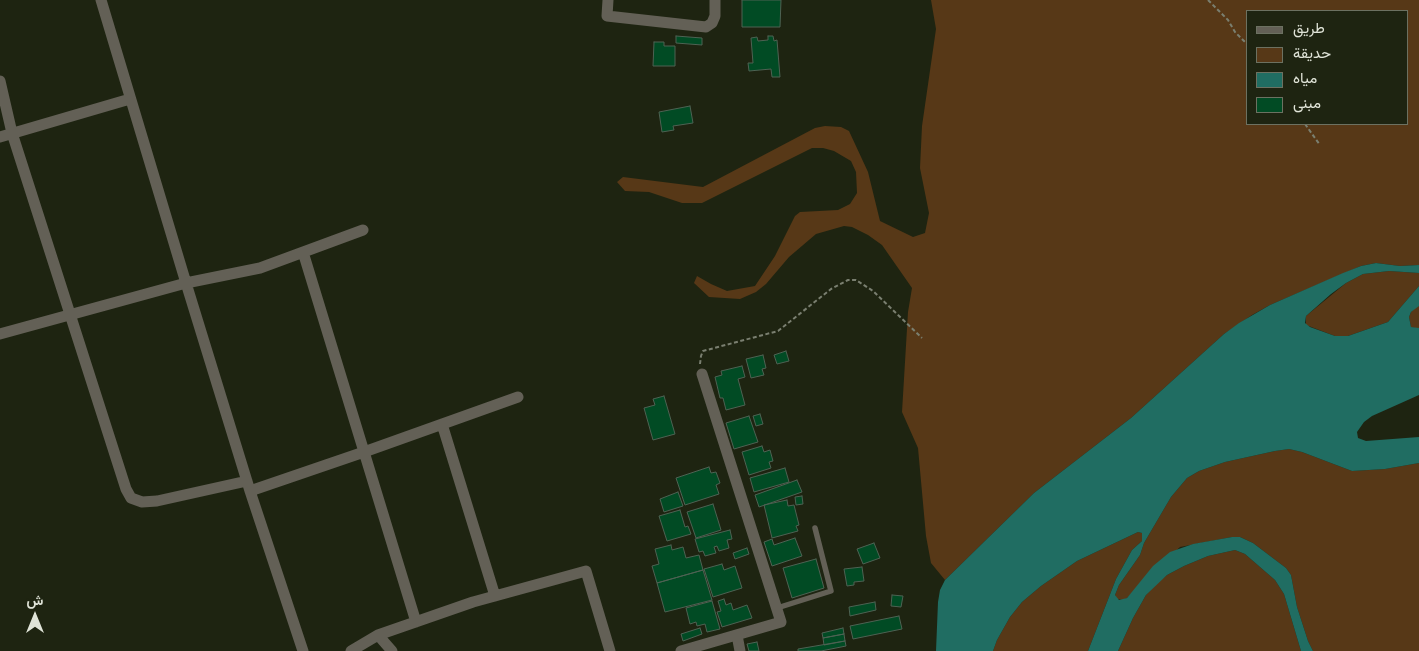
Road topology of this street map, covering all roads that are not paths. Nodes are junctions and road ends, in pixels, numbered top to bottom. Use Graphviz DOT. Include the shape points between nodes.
graph roads {
  1 [pos="102,0"];
  2 [pos="608,0"];
  3 [pos="715,0"];
  4 [pos="0,82"];
  5 [pos="130,99"];
  6 [pos="12,133"];
  7 [pos="0,137"];
  8 [pos="363,230"];
  9 [pos="303,252"];
  10 [pos="186,283"];
  11 [pos="70,313"];
  12 [pos="0,334"];
  13 [pos="702,374"];
  14 [pos="518,397"];
  15 [pos="442,424"];
  16 [pos="364,452"];
  17 [pos="248,486"];
  18 [pos="815,528"];
  19 [pos="496,596"];
  20 [pos="777,608"];
  21 [pos="416,622"];
  22 [pos="378,635"];
  23 [pos="737,635"];
  24 [pos="303,651"];
  25 [pos="351,651"];
  26 [pos="392,651"];
  27 [pos="610,651"];
  28 [pos="681,651"];
  29 [pos="740,651"];
  1 -- 5 [label="street"];
  2 -- 3 [label="street" via="607,16 706,26 715,16"];
  4 -- 6 [label="street"];
  5 -- 6 [label="street"];
  5 -- 10 [label="street"];
  6 -- 7 [label="street"];
  6 -- 11 [label="street"];
  8 -- 9 [label="street"];
  9 -- 10 [label="street" via="260,268"];
  9 -- 16 [label="street"];
  10 -- 11 [label="street"];
  10 -- 17 [label="street"];
  11 -- 12 [label="street"];
  11 -- 17 [label="street" via="131,498 142,502 157,501"];
  13 -- 20 [label="street"];
  14 -- 15 [label="street"];
  15 -- 16 [label="street"];
  15 -- 19 [label="street"];
  16 -- 17 [label="street"];
  16 -- 21 [label="street"];
  17 -- 24 [label="street"];
  18 -- 20 [label="lane" via="831,591"];
  19 -- 21 [label="street"];
  19 -- 27 [label="street" via="586,571"];
  20 -- 23 [label="street" via="781,622"];
  21 -- 22 [label="street"];
  22 -- 25 [label="street"];
  22 -- 26 [label="street"];
  23 -- 28 [label="street"];
  23 -- 29 [label="street"];
}
